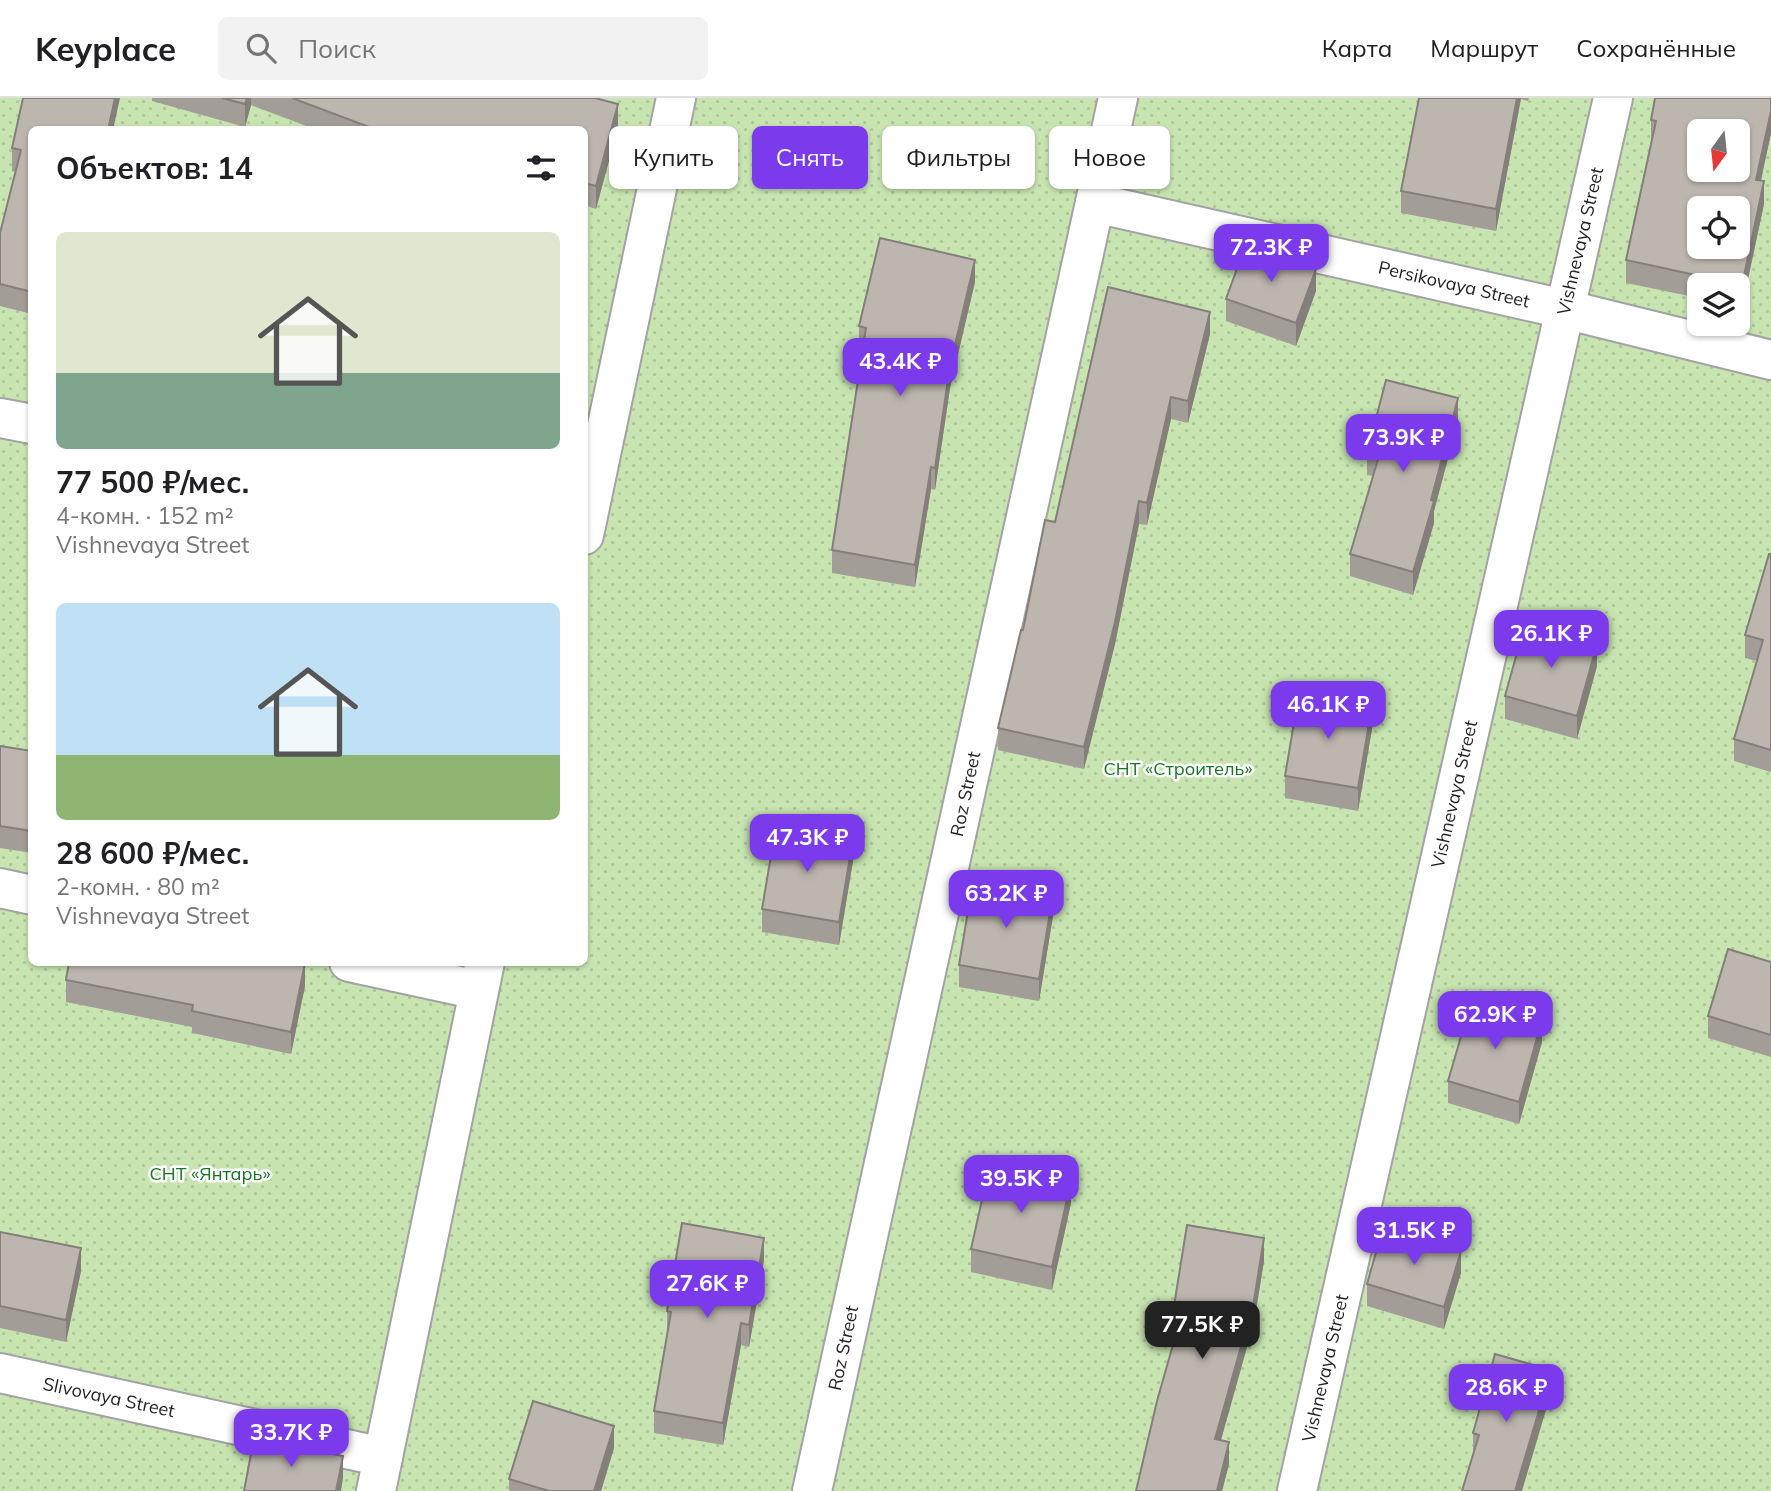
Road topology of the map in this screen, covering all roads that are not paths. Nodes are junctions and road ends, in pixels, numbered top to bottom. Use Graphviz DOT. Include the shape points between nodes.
graph roads {
  1 [pos="1118,98"];
  2 [pos="1613,98"];
  3 [pos="673,99"];
  4 [pos="1095,203"];
  5 [pos="1564,309"];
  6 [pos="1771,360"];
  7 [pos="0,418"];
  8 [pos="28,423"];
  9 [pos="588,515"];
  10 [pos="0,888"];
  11 [pos="28,894"];
  12 [pos="387,966"];
  13 [pos="482,976"];
  14 [pos="0,1373"];
  15 [pos="379,1474"];
  16 [pos="812,1491"];
  17 [pos="1297,1491"];
  1 -- 4 [label="street, Roz Street"];
  2 -- 5 [label="street, Vishnevaya Street"];
  3 -- 9 [label="street"];
  4 -- 5 [label="street, Persikovaya Street"];
  4 -- 16 [label="street, Roz Street"];
  5 -- 6 [label="street, Persikovaya Street"];
  5 -- 17 [label="street, Vishnevaya Street"];
  7 -- 8 [label="street"];
  10 -- 11 [label="street"];
  12 -- 13 [label="street"];
  13 -- 15 [label="street"];
  14 -- 15 [label="street, Slivovaya Street"];
}
